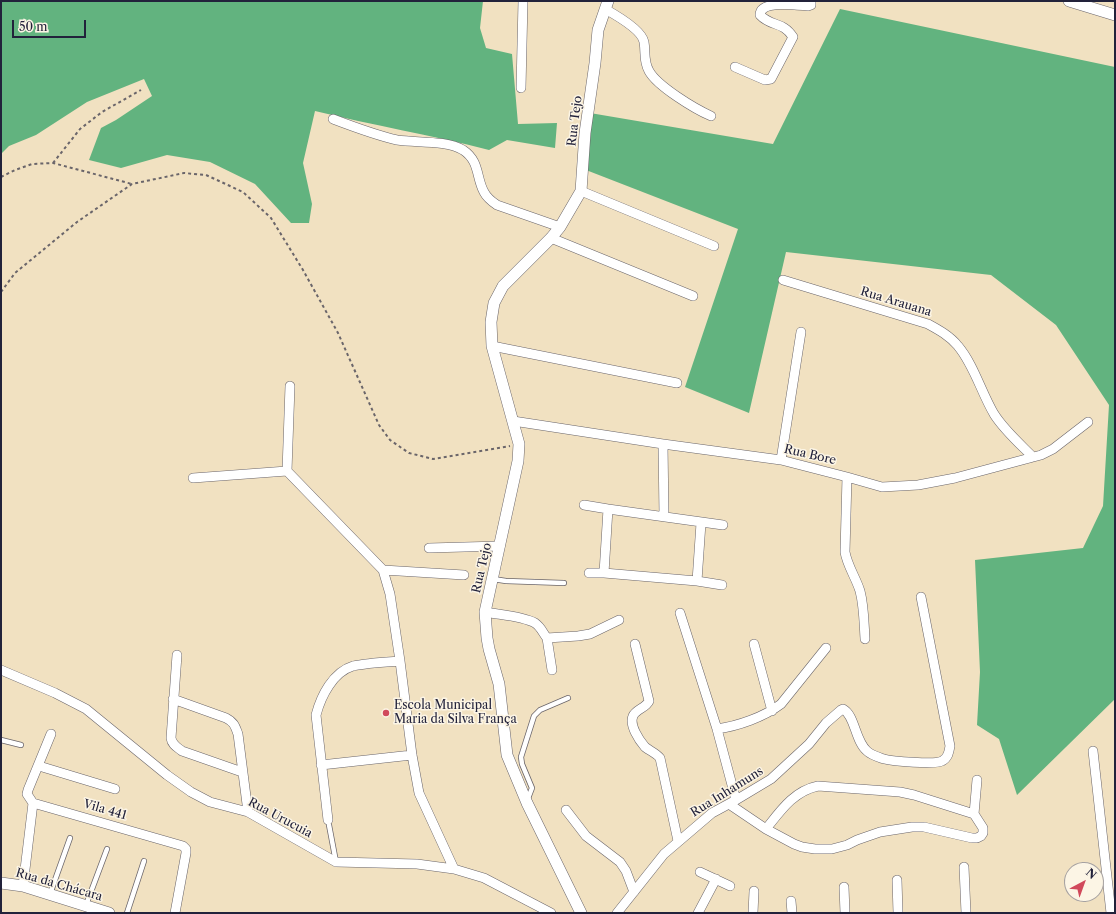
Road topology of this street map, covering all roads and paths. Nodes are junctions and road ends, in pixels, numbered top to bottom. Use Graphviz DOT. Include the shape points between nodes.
graph roads {
  1 [pos="523,1"];
  2 [pos="811,1"];
  3 [pos="1069,1"];
  4 [pos="606,5"];
  5 [pos="1115,15"];
  6 [pos="735,67"];
  7 [pos="521,88"];
  8 [pos="141,90"];
  9 [pos="711,116"];
  10 [pos="333,119"];
  11 [pos="53,162"];
  12 [pos="1,177"];
  13 [pos="132,184"];
  14 [pos="581,191"];
  15 [pos="560,227"];
  16 [pos="551,238"];
  17 [pos="714,246"];
  18 [pos="783,280"];
  19 [pos="1,292"];
  20 [pos="693,296"];
  21 [pos="802,332"];
  22 [pos="492,346"];
  23 [pos="677,384"];
  24 [pos="290,386"];
  25 [pos="513,421"];
  26 [pos="1088,422"];
  27 [pos="519,444"];
  28 [pos="663,444"];
  29 [pos="1033,457"];
  30 [pos="781,460"];
  31 [pos="287,471"];
  32 [pos="848,477"];
  33 [pos="193,478"];
  34 [pos="584,505"];
  35 [pos="608,509"];
  36 [pos="664,516"];
  37 [pos="701,523"];
  38 [pos="723,525"];
  39 [pos="500,546"];
  40 [pos="429,548"];
  41 [pos="383,570"];
  42 [pos="589,573"];
  43 [pos="604,573"];
  44 [pos="464,574"];
  45 [pos="493,579"];
  46 [pos="697,581"];
  47 [pos="564,583"];
  48 [pos="722,585"];
  49 [pos="921,597"];
  50 [pos="485,612"];
  51 [pos="680,613"];
  52 [pos="619,620"];
  53 [pos="547,638"];
  54 [pos="866,639"];
  55 [pos="635,644"];
  56 [pos="754,644"];
  57 [pos="826,648"];
  58 [pos="177,656"];
  59 [pos="400,661"];
  60 [pos="1,670"];
  61 [pos="552,670"];
  62 [pos="174,698"];
  63 [pos="568,698"];
  64 [pos="772,711"];
  65 [pos="717,729"];
  66 [pos="51,734"];
  67 [pos="1,740"];
  68 [pos="21,745"];
  69 [pos="1093,751"];
  70 [pos="412,755"];
  71 [pos="322,765"];
  72 [pos="39,766"];
  73 [pos="242,772"];
  74 [pos="977,780"];
  75 [pos="115,789"];
  76 [pos="733,802"];
  77 [pos="33,803"];
  78 [pos="527,803"];
  79 [pos="566,810"];
  80 [pos="248,812"];
  81 [pos="974,814"];
  82 [pos="329,822"];
  83 [pos="766,828"];
  84 [pos="70,838"];
  85 [pos="678,841"];
  86 [pos="107,849"];
  87 [pos="144,861"];
  88 [pos="336,862"];
  89 [pos="964,867"];
  90 [pos="454,869"];
  91 [pos="700,872"];
  92 [pos="716,879"];
  93 [pos="897,880"];
  94 [pos="1,883"];
  95 [pos="23,886"];
  96 [pos="730,886"];
  97 [pos="844,886"];
  98 [pos="754,891"];
  99 [pos="634,892"];
  100 [pos="50,894"];
  101 [pos="791,901"];
  102 [pos="86,906"];
  103 [pos="109,913"];
  104 [pos="127,913"];
  105 [pos="175,913"];
  106 [pos="551,913"];
  107 [pos="581,913"];
  108 [pos="617,913"];
  109 [pos="698,913"];
  110 [pos="753,913"];
  111 [pos="792,913"];
  112 [pos="845,913"];
  113 [pos="898,913"];
  114 [pos="966,913"];
  115 [pos="1111,913"];
  1 -- 7 [label="street"];
  2 -- 6 [label="street" via="811,5 808,6 775,3 766,4 762,8 760,15 764,20 782,26 793,37 771,79 764,80"];
  3 -- 5 [label="street"];
  4 -- 9 [label="street" via="642,36 645,61 650,73 679,97"];
  4 -- 14 [label="street, Rua Tejo" via="598,30 585,133"];
  8 -- 11 [label="path" via="102,112 80,129"];
  10 -- 15 [label="street" via="379,136 463,150 477,167 483,191 488,199 497,205"];
  11 -- 12 [label="path" via="32,164"];
  11 -- 13 [label="path"];
  13 -- 19 [label="path" via="78,222 15,273"];
  13 -- 27 [label="path" via="184,173 206,175 243,192 271,218 338,333 379,425 390,440 409,453 433,459"];
  14 -- 15 [label="street, Rua Tejo"];
  14 -- 17 [label="street"];
  15 -- 16 [label="street, Rua Tejo"];
  16 -- 20 [label="street"];
  16 -- 22 [label="street, Rua Tejo" via="503,286 494,303 491,322"];
  18 -- 29 [label="street, Rua Arauana" via="928,324 943,332 958,346 968,362 994,414"];
  21 -- 30 [label="street"];
  22 -- 23 [label="street"];
  22 -- 25 [label="street, Rua Tejo"];
  24 -- 31 [label="street"];
  25 -- 27 [label="street, Rua Tejo"];
  25 -- 28 [label="street, Rua Bore"];
  26 -- 29 [label="street, Rua Bore" via="1053,449"];
  27 -- 39 [label="street, Rua Tejo" via="518,461"];
  28 -- 30 [label="street, Rua Bore"];
  28 -- 36 [label="street"];
  29 -- 32 [label="street, Rua Bore" via="918,485 882,487"];
  30 -- 32 [label="street, Rua Bore"];
  31 -- 33 [label="street"];
  31 -- 41 [label="street"];
  32 -- 54 [label="street" via="845,552 860,592"];
  34 -- 35 [label="street"];
  35 -- 36 [label="street"];
  35 -- 43 [label="street"];
  36 -- 37 [label="street"];
  37 -- 38 [label="street"];
  37 -- 46 [label="street"];
  39 -- 40 [label="street"];
  39 -- 45 [label="street, Rua Tejo"];
  41 -- 44 [label="street"];
  41 -- 59 [label="street" via="390,594"];
  42 -- 43 [label="street"];
  43 -- 46 [label="street"];
  45 -- 47 [label="lane"];
  45 -- 50 [label="street, Rua Tejo"];
  46 -- 48 [label="street"];
  49 -- 76 [label="street, Rua Inhamuns" via="950,746 945,758 936,763 874,756 860,743 848,712 843,709 838,711 809,744 771,779"];
  50 -- 53 [label="street" via="535,624"];
  50 -- 78 [label="street, Rua Tejo" via="489,649 499,684 507,755"];
  51 -- 65 [label="street"];
  52 -- 53 [label="street" via="590,634"];
  53 -- 61 [label="street"];
  55 -- 85 [label="street" via="649,701 634,714 634,730 646,747 660,758"];
  56 -- 64 [label="street"];
  57 -- 64 [label="street" via="781,704"];
  58 -- 62 [label="street"];
  59 -- 70 [label="street"];
  59 -- 71 [label="street" via="353,666 330,684 316,715"];
  60 -- 80 [label="street, Rua Urucuia" via="86,709 191,792 210,802"];
  62 -- 73 [label="street" via="232,721 238,734"];
  62 -- 73 [label="street" via="171,738 176,747"];
  63 -- 78 [label="lane" via="540,710 534,716 521,757 532,788"];
  64 -- 65 [label="street" via="731,727"];
  65 -- 76 [label="street"];
  66 -- 72 [label="street"];
  67 -- 68 [label="lane"];
  69 -- 115 [label="street"];
  70 -- 71 [label="street"];
  70 -- 90 [label="street" via="420,793"];
  71 -- 82 [label="street"];
  72 -- 75 [label="street"];
  72 -- 77 [label="street" via="27,794"];
  73 -- 80 [label="street"];
  74 -- 81 [label="street"];
  76 -- 83 [label="street"];
  76 -- 85 [label="street, Rua Inhamuns" via="712,813"];
  77 -- 95 [label="street"];
  77 -- 105 [label="street, Vila 441" via="183,846 186,853"];
  78 -- 107 [label="street, Rua Tejo"];
  79 -- 99 [label="street" via="586,836 620,862"];
  80 -- 88 [label="street, Rua Urucuia"];
  81 -- 83 [label="street" via="900,792 818,786 798,794"];
  81 -- 83 [label="street" via="983,828 981,836 977,838 924,827 912,827 880,832 832,849 802,847"];
  82 -- 88 [label="lane"];
  84 -- 100 [label="lane"];
  85 -- 99 [label="street, Rua Inhamuns" via="664,854"];
  86 -- 102 [label="lane"];
  87 -- 104 [label="lane"];
  88 -- 90 [label="street, Rua Urucuia" via="417,864"];
  89 -- 114 [label="street"];
  90 -- 106 [label="street, Rua Urucuia" via="484,878"];
  91 -- 92 [label="street"];
  92 -- 96 [label="street"];
  92 -- 109 [label="street"];
  93 -- 113 [label="street"];
  94 -- 95 [label="street, Rua da Chácara"];
  95 -- 100 [label="street, Rua da Chácara"];
  97 -- 112 [label="street"];
  98 -- 110 [label="street"];
  99 -- 108 [label="street, Rua Inhamuns"];
  100 -- 102 [label="street, Rua da Chácara"];
  101 -- 111 [label="street"];
  102 -- 103 [label="street, Rua da Chácara"];
}
